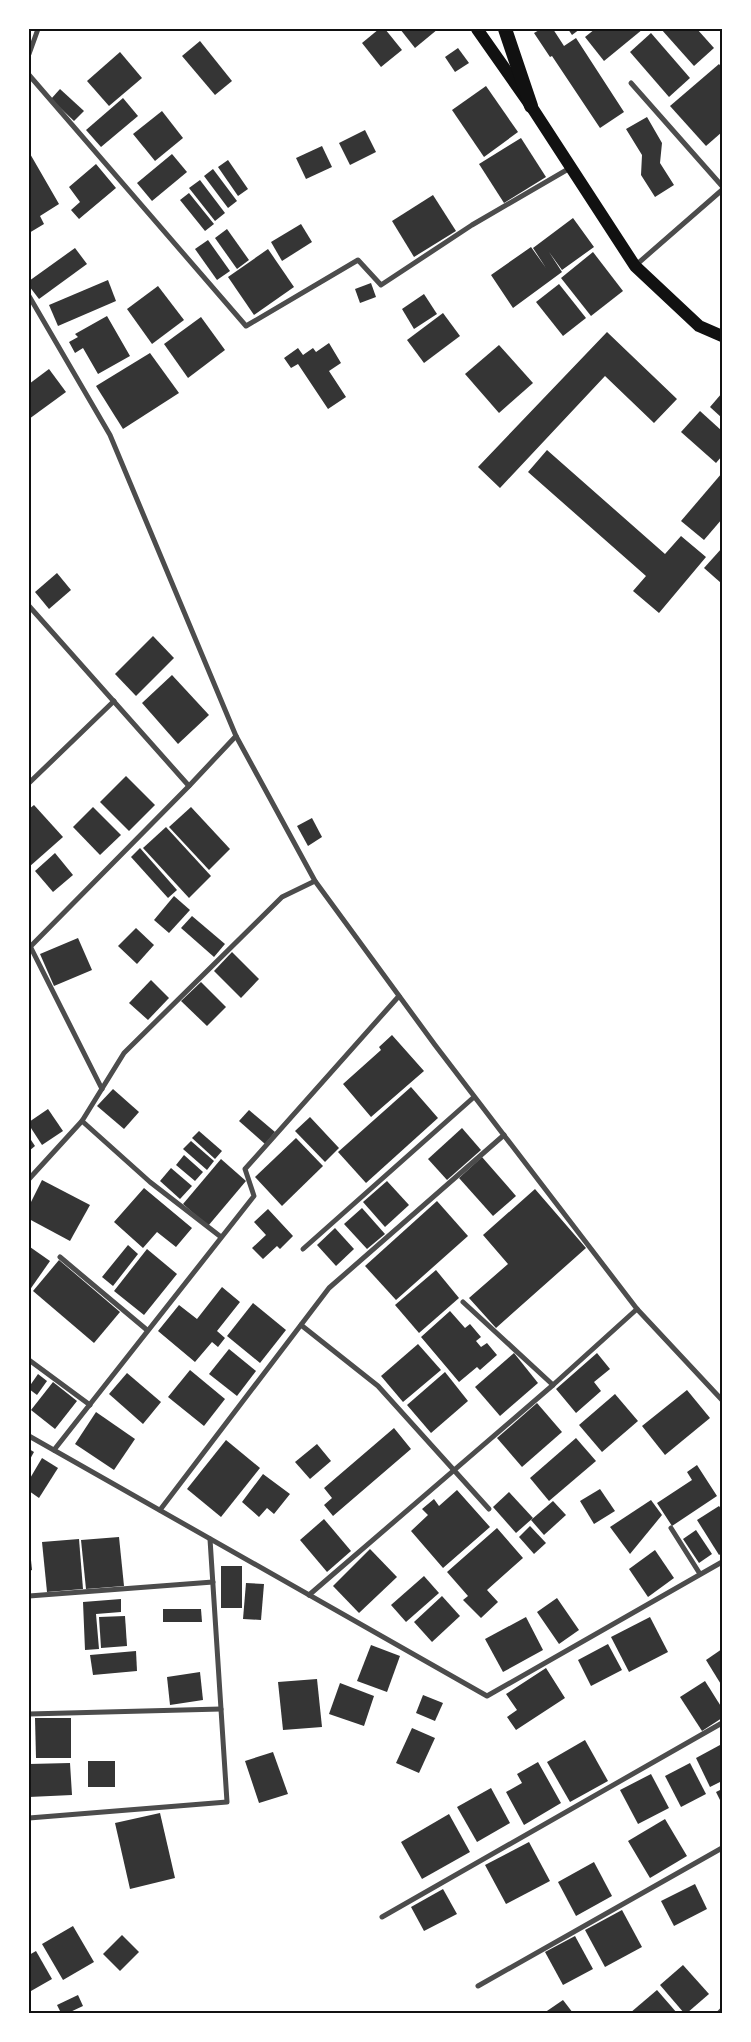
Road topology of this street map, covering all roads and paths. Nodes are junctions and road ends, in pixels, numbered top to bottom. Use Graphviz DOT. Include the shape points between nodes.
graph roads {
  1 [pos="38,29"];
  2 [pos="476,29"];
  3 [pos="505,29"];
  4 [pos="29,54"];
  5 [pos="29,75"];
  6 [pos="631,83"];
  7 [pos="531,106"];
  8 [pos="570,168"];
  9 [pos="722,186"];
  10 [pos="722,190"];
  11 [pos="635,266"];
  12 [pos="29,296"];
  13 [pos="722,336"];
  14 [pos="29,606"];
  15 [pos="114,701"];
  16 [pos="236,736"];
  17 [pos="29,783"];
  18 [pos="189,786"];
  19 [pos="315,881"];
  20 [pos="30,945"];
  21 [pos="399,996"];
  22 [pos="102,1089"];
  23 [pos="474,1097"];
  24 [pos="82,1121"];
  25 [pos="504,1135"];
  26 [pos="29,1179"];
  27 [pos="220,1237"];
  28 [pos="304,1249"];
  29 [pos="60,1257"];
  30 [pos="463,1302"];
  31 [pos="637,1309"];
  32 [pos="301,1326"];
  33 [pos="147,1330"];
  34 [pos="29,1360"];
  35 [pos="553,1385"];
  36 [pos="722,1400"];
  37 [pos="90,1405"];
  38 [pos="29,1436"];
  39 [pos="54,1450"];
  40 [pos="454,1469"];
  41 [pos="490,1509"];
  42 [pos="160,1510"];
  43 [pos="671,1528"];
  44 [pos="210,1539"];
  45 [pos="722,1562"];
  46 [pos="700,1574"];
  47 [pos="213,1582"];
  48 [pos="309,1595"];
  49 [pos="29,1596"];
  50 [pos="221,1709"];
  51 [pos="29,1714"];
  52 [pos="722,1723"];
  53 [pos="29,1818"];
  54 [pos="722,1848"];
  55 [pos="382,1917"];
  56 [pos="478,1986"];
  57 [pos="722,2010"];
  58 [pos="719,2013"];
  1 -- 4 [label="street"];
  2 -- 7 [label="main road"];
  3 -- 7 [label="highway"];
  5 -- 8 [label="street" via="246,326 358,260 381,285 472,225"];
  6 -- 9 [label="street"];
  7 -- 8 [label="main road"];
  8 -- 11 [label="main road"];
  10 -- 11 [label="street"];
  11 -- 13 [label="main road" via="699,326"];
  12 -- 16 [label="street" via="110,435"];
  14 -- 15 [label="street"];
  15 -- 17 [label="street"];
  15 -- 18 [label="street"];
  16 -- 18 [label="street"];
  16 -- 19 [label="street"];
  18 -- 20 [label="street"];
  19 -- 21 [label="street"];
  19 -- 22 [label="street" via="282,897 124,1053"];
  20 -- 22 [label="street"];
  21 -- 23 [label="street"];
  21 -- 27 [label="street" via="245,1169 254,1196"];
  22 -- 24 [label="street"];
  23 -- 25 [label="street"];
  23 -- 28 [label="street"];
  24 -- 26 [label="street"];
  24 -- 27 [label="street" via="150,1182"];
  25 -- 31 [label="street"];
  25 -- 32 [label="street" via="329,1288"];
  27 -- 33 [label="street"];
  29 -- 33 [label="street"];
  30 -- 35 [label="street"];
  31 -- 35 [label="street"];
  31 -- 36 [label="street"];
  32 -- 40 [label="street" via="378,1386"];
  32 -- 42 [label="street"];
  33 -- 37 [label="street"];
  34 -- 37 [label="street"];
  35 -- 40 [label="street"];
  37 -- 39 [label="street"];
  38 -- 39 [label="street"];
  39 -- 42 [label="street"];
  40 -- 41 [label="street"];
  40 -- 48 [label="street"];
  42 -- 44 [label="street"];
  43 -- 46 [label="street"];
  44 -- 47 [label="street"];
  44 -- 48 [label="street"];
  45 -- 46 [label="street"];
  46 -- 48 [label="street" via="487,1696"];
  47 -- 49 [label="street"];
  47 -- 50 [label="street"];
  50 -- 51 [label="street"];
  50 -- 53 [label="street" via="227,1802"];
  52 -- 55 [label="street"];
  54 -- 56 [label="street"];
  57 -- 58 [label="street"];
}
